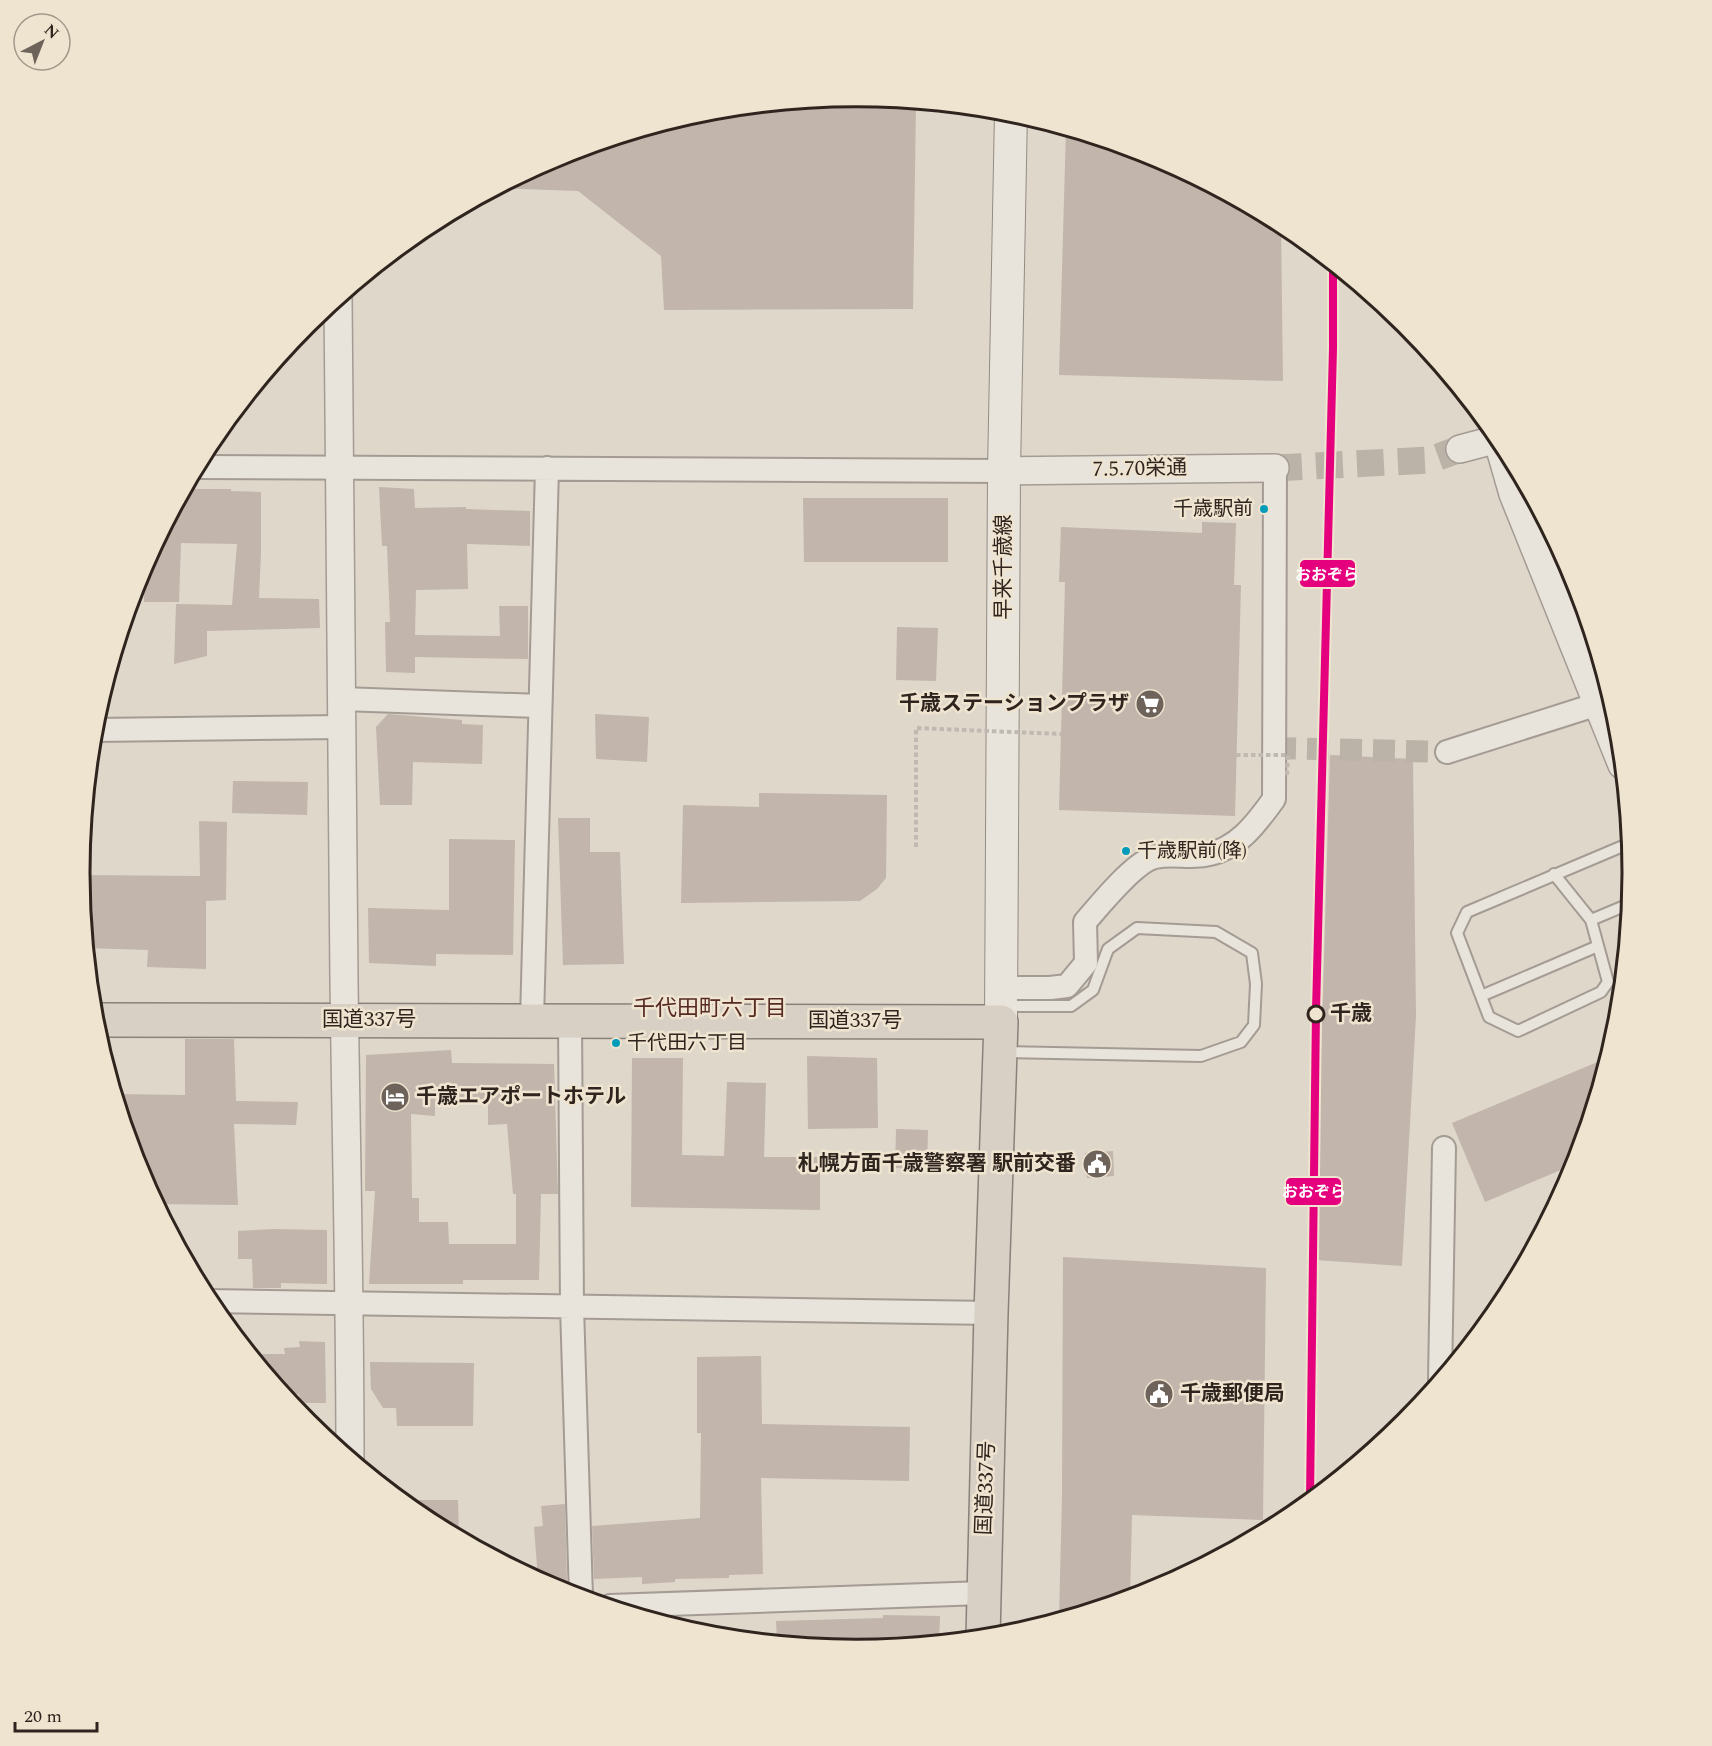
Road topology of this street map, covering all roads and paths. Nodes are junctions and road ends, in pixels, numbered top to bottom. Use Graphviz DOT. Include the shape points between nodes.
graph roads {
  1 [pos="1011,123"];
  2 [pos="338,309"];
  3 [pos="1489,441"];
  4 [pos="1461,449"];
  5 [pos="207,467"];
  6 [pos="341,467"];
  7 [pos="547,468"];
  8 [pos="1275,468"];
  9 [pos="1506,469"];
  10 [pos="1004,471"];
  11 [pos="342,699"];
  12 [pos="1598,704"];
  13 [pos="540,706"];
  14 [pos="342,728"];
  15 [pos="1608,729"];
  16 [pos="104,730"];
  17 [pos="1061,734"];
  18 [pos="1447,752"];
  19 [pos="1236,755"];
  20 [pos="1287,776"];
  21 [pos="916,847"];
  22 [pos="1621,847"];
  23 [pos="1554,874"];
  24 [pos="1621,908"];
  25 [pos="1592,920"];
  26 [pos="1598,946"];
  27 [pos="1481,996"];
  28 [pos="1002,1017"];
  29 [pos="345,1019"];
  30 [pos="105,1020"];
  31 [pos="532,1020"];
  32 [pos="570,1020"];
  33 [pos="1444,1148"];
  34 [pos="221,1301"];
  35 [pos="350,1303"];
  36 [pos="572,1307"];
  37 [pos="991,1314"];
  38 [pos="1440,1368"];
  39 [pos="350,1448"];
  40 [pos="581,1587"];
  41 [pos="983,1593"];
  42 [pos="633,1605"];
  43 [pos="983,1628"];
  1 -- 10 [label="main road, 早来千歳線"];
  2 -- 6 [label="street"];
  3 -- 4 [label="street"];
  5 -- 6 [label="street"];
  6 -- 7 [label="street"];
  6 -- 11 [label="street"];
  7 -- 10 [label="street"];
  7 -- 13 [label="street"];
  8 -- 10 [label="street, 7.5.70栄通"];
  8 -- 28 [label="street" via="1274,799 1248,832 1231,846 1205,855 1154,856 1142,863 1110,891 1085,922 1086,963 1067,986 1050,988"];
  9 -- 12 [label="street"];
  10 -- 28 [label="main road, 早来千歳線"];
  11 -- 13 [label="street"];
  11 -- 14 [label="street"];
  12 -- 15 [label="street"];
  12 -- 18 [label="street"];
  13 -- 31 [label="street"];
  14 -- 16 [label="street"];
  14 -- 29 [label="street"];
  17 -- 21 [label="path, bridge" via="916,728"];
  19 -- 20 [label="path, bridge" via="1288,755"];
  22 -- 23 [label="lane"];
  23 -- 25 [label="lane"];
  23 -- 27 [label="lane" via="1467,912 1457,933"];
  24 -- 25 [label="lane"];
  25 -- 26 [label="lane"];
  26 -- 27 [label="lane"];
  26 -- 27 [label="lane" via="1608,982 1601,992 1518,1031 1490,1017"];
  28 -- 28 [label="lane" via="1071,1006 1093,990 1108,949 1137,928 1216,932 1252,953 1256,984 1254,1025 1241,1042 1201,1056"];
  28 -- 32 [label="highway, 国道337号"];
  28 -- 37 [label="highway, 国道337号"];
  29 -- 30 [label="highway, 国道337号"];
  29 -- 31 [label="highway, 国道337号"];
  29 -- 35 [label="street"];
  31 -- 32 [label="highway, 国道337号"];
  32 -- 36 [label="street"];
  33 -- 38 [label="street"];
  34 -- 35 [label="street"];
  35 -- 36 [label="street"];
  35 -- 39 [label="street"];
  36 -- 37 [label="street"];
  36 -- 40 [label="street"];
  37 -- 41 [label="highway, 国道337号"];
  41 -- 42 [label="street"];
  41 -- 43 [label="highway, 国道337号"];
}
